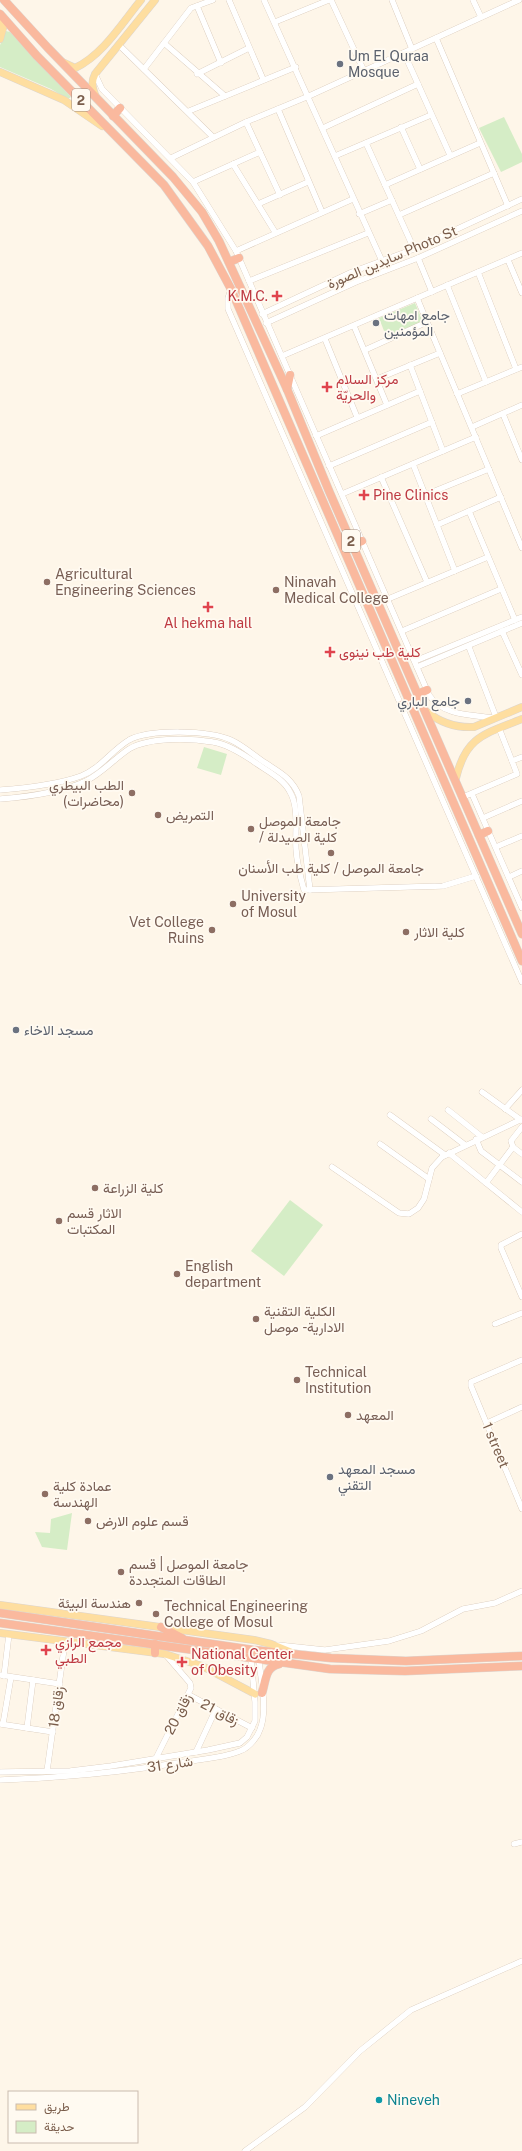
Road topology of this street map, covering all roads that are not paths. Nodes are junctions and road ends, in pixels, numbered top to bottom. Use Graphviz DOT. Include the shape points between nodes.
graph roads {
  1 [pos="4,0"];
  2 [pos="141,0"];
  3 [pos="155,0"];
  4 [pos="213,0"];
  5 [pos="229,0"];
  6 [pos="264,0"];
  7 [pos="330,0"];
  8 [pos="392,0"];
  9 [pos="473,0"];
  10 [pos="519,0"];
  11 [pos="508,2"];
  12 [pos="197,6"];
  13 [pos="0,15"];
  14 [pos="481,17"];
  15 [pos="275,22"];
  16 [pos="436,38"];
  17 [pos="0,39"];
  18 [pos="164,43"];
  19 [pos="119,45"];
  20 [pos="249,48"];
  21 [pos="412,49"];
  22 [pos="404,53"];
  23 [pos="60,61"];
  24 [pos="221,63"];
  25 [pos="296,67"];
  26 [pos="144,69"];
  27 [pos="364,71"];
  28 [pos="0,72"];
  29 [pos="96,74"];
  30 [pos="197,74"];
  31 [pos="264,79"];
  32 [pos="418,84"];
  33 [pos="225,96"];
  34 [pos="309,96"];
  35 [pos="98,100"];
  36 [pos="120,108"];
  37 [pos="278,109"];
  38 [pos="189,111"];
  39 [pos="431,115"];
  40 [pos="113,116"];
  41 [pos="246,122"];
  42 [pos="401,127"];
  43 [pos="323,128"];
  44 [pos="213,136"];
  45 [pos="120,140"];
  46 [pos="366,143"];
  47 [pos="480,143"];
  48 [pos="260,152"];
  49 [pos="450,155"];
  50 [pos="335,156"];
  51 [pos="171,158"];
  52 [pos="233,164"];
  53 [pos="420,169"];
  54 [pos="494,173"];
  55 [pos="173,177"];
  56 [pos="193,182"];
  57 [pos="308,182"];
  58 [pos="164,185"];
  59 [pos="385,185"];
  60 [pos="280,195"];
  61 [pos="353,199"];
  62 [pos="522,199"];
  63 [pos="392,200"];
  64 [pos="258,204"];
  65 [pos="508,206"];
  66 [pos="501,209"];
  67 [pos="522,211"];
  68 [pos="322,212"];
  69 [pos="359,214"];
  70 [pos="399,215"];
  71 [pos="505,218"];
  72 [pos="275,232"];
  73 [pos="368,233"];
  74 [pos="414,249"];
  75 [pos="522,253"];
  76 [pos="238,255"];
  77 [pos="418,258"];
  78 [pos="508,260"];
  79 [pos="382,261"];
  80 [pos="229,262"];
  81 [pos="478,272"];
  82 [pos="249,281"];
  83 [pos="447,285"];
  84 [pos="231,289"];
  85 [pos="432,292"];
  86 [pos="522,293"];
  87 [pos="417,298"];
  88 [pos="262,314"];
  89 [pos="427,322"];
  90 [pos="266,323"];
  91 [pos="354,326"];
  92 [pos="325,339"];
  93 [pos="364,350"];
  94 [pos="440,353"];
  95 [pos="282,356"];
  96 [pos="410,365"];
  97 [pos="522,366"];
  98 [pos="516,369"];
  99 [pos="290,375"];
  100 [pos="377,379"];
  101 [pos="486,382"];
  102 [pos="287,389"];
  103 [pos="420,391"];
  104 [pos="457,394"];
  105 [pos="387,405"];
  106 [pos="522,405"];
  107 [pos="503,414"];
  108 [pos="357,417"];
  109 [pos="432,422"];
  110 [pos="472,427"];
  111 [pos="316,436"];
  112 [pos="476,437"];
  113 [pos="443,451"];
  114 [pos="522,457"];
  115 [pos="413,464"];
  116 [pos="329,466"];
  117 [pos="489,469"];
  118 [pos="381,478"];
  119 [pos="329,490"];
  120 [pos="319,494"];
  121 [pos="342,494"];
  122 [pos="425,494"];
  123 [pos="501,497"];
  124 [pos="469,511"];
  125 [pos="437,525"];
  126 [pos="519,533"];
  127 [pos="362,541"];
  128 [pos="353,545"];
  129 [pos="522,548"];
  130 [pos="488,557"];
  131 [pos="456,570"];
  132 [pos="427,582"];
  133 [pos="501,589"];
  134 [pos="388,599"];
  135 [pos="522,617"];
  136 [pos="515,620"];
  137 [pos="522,623"];
  138 [pos="402,631"];
  139 [pos="502,632"];
  140 [pos="468,647"];
  141 [pos="416,664"];
  142 [pos="520,664"];
  143 [pos="522,675"];
  144 [pos="427,690"];
  145 [pos="418,694"];
  146 [pos="405,704"];
  147 [pos="522,707"];
  148 [pos="427,712"];
  149 [pos="496,718"];
  150 [pos="522,718"];
  151 [pos="499,728"];
  152 [pos="225,738"];
  153 [pos="222,745"];
  154 [pos="522,757"];
  155 [pos="512,760"];
  156 [pos="456,778"];
  157 [pos="7,789"];
  158 [pos="0,790"];
  159 [pos="472,794"];
  160 [pos="463,797"];
  161 [pos="8,798"];
  162 [pos="0,799"];
  163 [pos="522,801"];
  164 [pos="483,818"];
  165 [pos="488,831"];
  166 [pos="479,835"];
  167 [pos="522,836"];
  168 [pos="496,848"];
  169 [pos="522,871"];
  170 [pos="508,877"];
  171 [pos="480,880"];
  172 [pos="307,890"];
  173 [pos="522,908"];
  174 [pos="522,934"];
  175 [pos="522,961"];
  176 [pos="522,982"];
  177 [pos="522,1090"];
  178 [pos="482,1092"];
  179 [pos="506,1109"];
  180 [pos="448,1110"];
  181 [pos="390,1115"];
  182 [pos="431,1119"];
  183 [pos="521,1120"];
  184 [pos="522,1127"];
  185 [pos="482,1137"];
  186 [pos="476,1140"];
  187 [pos="380,1144"];
  188 [pos="465,1145"];
  189 [pos="513,1147"];
  190 [pos="447,1154"];
  191 [pos="522,1154"];
  192 [pos="499,1166"];
  193 [pos="332,1167"];
  194 [pos="429,1179"];
  195 [pos="522,1182"];
  196 [pos="486,1183"];
  197 [pos="522,1212"];
  198 [pos="522,1234"];
  199 [pos="522,1297"];
  200 [pos="522,1313"];
  201 [pos="495,1324"];
  202 [pos="522,1360"];
  203 [pos="522,1407"];
  204 [pos="487,1422"];
  205 [pos="522,1508"];
  206 [pos="522,1590"];
  207 [pos="0,1605"];
  208 [pos="0,1613"];
  209 [pos="0,1623"];
  210 [pos="161,1627"];
  211 [pos="0,1633"];
  212 [pos="9,1634"];
  213 [pos="186,1640"];
  214 [pos="65,1642"];
  215 [pos="155,1644"];
  216 [pos="271,1644"];
  217 [pos="155,1653"];
  218 [pos="165,1654"];
  219 [pos="295,1654"];
  220 [pos="522,1656"];
  221 [pos="255,1660"];
  222 [pos="281,1663"];
  223 [pos="522,1667"];
  224 [pos="2,1676"];
  225 [pos="11,1677"];
  226 [pos="33,1680"];
  227 [pos="60,1684"];
  228 [pos="258,1693"];
  229 [pos="189,1695"];
  230 [pos="255,1702"];
  231 [pos="263,1702"];
  232 [pos="216,1709"];
  233 [pos="2,1724"];
  234 [pos="27,1728"];
  235 [pos="252,1728"];
  236 [pos="53,1732"];
  237 [pos="244,1740"];
  238 [pos="248,1747"];
  239 [pos="208,1750"];
  240 [pos="196,1752"];
  241 [pos="156,1758"];
  242 [pos="210,1758"];
  243 [pos="47,1771"];
  244 [pos="0,1772"];
  245 [pos="0,1780"];
  246 [pos="522,1842"];
  247 [pos="514,1844"];
  248 [pos="522,1961"];
  249 [pos="245,2151"];
  1 -- 23 [label="highway, 2"];
  2 -- 23 [label="main road" via="102,48 84,64 75,68"];
  3 -- 19 [label="main road"];
  4 -- 12 [label="street"];
  5 -- 20 [label="street"];
  6 -- 15 [label="street"];
  7 -- 15 [label="street"];
  7 -- 27 [label="street"];
  8 -- 21 [label="street"];
  9 -- 14 [label="street"];
  10 -- 11 [label="street"];
  11 -- 14 [label="street"];
  12 -- 18 [label="street" via="191,8"];
  12 -- 24 [label="street"];
  13 -- 17 [label="main road" via="3,28"];
  13 -- 45 [label="highway, 2"];
  14 -- 16 [label="street"];
  15 -- 25 [label="street"];
  16 -- 21 [label="street"];
  16 -- 47 [label="street"];
  18 -- 26 [label="street"];
  18 -- 30 [label="street"];
  19 -- 26 [label="street"];
  19 -- 29 [label="main road"];
  20 -- 24 [label="street"];
  20 -- 31 [label="street"];
  21 -- 22 [label="street"];
  22 -- 27 [label="street"];
  22 -- 32 [label="street"];
  23 -- 35 [label="highway, 2"];
  24 -- 30 [label="street"];
  25 -- 31 [label="street"];
  25 -- 34 [label="street"];
  26 -- 38 [label="street"];
  27 -- 34 [label="street"];
  28 -- 45 [label="main road" via="64,100"];
  29 -- 35 [label="main road" via="92,80 92,89"];
  29 -- 36 [label="street" via="102,89"];
  30 -- 33 [label="street"];
  31 -- 33 [label="street"];
  32 -- 39 [label="street"];
  32 -- 43 [label="street"];
  33 -- 38 [label="street"];
  34 -- 37 [label="street"];
  34 -- 43 [label="street"];
  35 -- 40 [label="highway, 2"];
  36 -- 40 [label="highway"];
  36 -- 51 [label="street"];
  37 -- 41 [label="street"];
  37 -- 57 [label="street"];
  38 -- 44 [label="street"];
  39 -- 42 [label="street"];
  39 -- 49 [label="street"];
  40 -- 55 [label="highway, 2"];
  41 -- 44 [label="street"];
  41 -- 48 [label="street"];
  42 -- 46 [label="street"];
  42 -- 53 [label="street"];
  43 -- 50 [label="street"];
  44 -- 51 [label="street"];
  45 -- 58 [label="highway, 2"];
  46 -- 50 [label="street"];
  46 -- 59 [label="street"];
  47 -- 49 [label="street"];
  47 -- 54 [label="street"];
  48 -- 52 [label="street"];
  48 -- 60 [label="street"];
  49 -- 53 [label="street"];
  50 -- 61 [label="street"];
  51 -- 56 [label="street"];
  52 -- 56 [label="street"];
  52 -- 64 [label="street"];
  53 -- 59 [label="street"];
  54 -- 65 [label="street"];
  54 -- 70 [label="street"];
  55 -- 58 [label="highway"];
  55 -- 80 [label="highway, 2" via="202,212"];
  56 -- 76 [label="street"];
  57 -- 60 [label="street"];
  57 -- 68 [label="street"];
  58 -- 84 [label="highway, 2" via="208,246"];
  59 -- 63 [label="street"];
  60 -- 64 [label="street"];
  61 -- 68 [label="street"];
  61 -- 69 [label="street"];
  62 -- 65 [label="street, سايدين الصورة Photo St"];
  63 -- 69 [label="street"];
  63 -- 70 [label="street"];
  64 -- 72 [label="street"];
  65 -- 66 [label="street, سايدين الصورة Photo St"];
  66 -- 71 [label="street"];
  66 -- 74 [label="street, سايدين الصورة Photo St"];
  67 -- 71 [label="street, سايدين الصورة Photo St"];
  68 -- 72 [label="street"];
  69 -- 73 [label="street"];
  70 -- 74 [label="street"];
  71 -- 77 [label="street, سايدين الصورة Photo St"];
  72 -- 76 [label="street"];
  73 -- 79 [label="street"];
  73 -- 82 [label="street"];
  74 -- 79 [label="street, سايدين الصورة Photo St"];
  75 -- 78 [label="street"];
  76 -- 80 [label="highway"];
  76 -- 82 [label="street"];
  77 -- 85 [label="street"];
  77 -- 90 [label="street, سايدين الصورة Photo St" via="356,282"];
  78 -- 81 [label="street"];
  78 -- 86 [label="street"];
  79 -- 88 [label="street, سايدين الصورة Photo St" via="352,272"];
  80 -- 102 [label="highway, 2"];
  81 -- 83 [label="street"];
  81 -- 98 [label="street"];
  82 -- 88 [label="street"];
  83 -- 85 [label="street"];
  83 -- 101 [label="street"];
  84 -- 120 [label="highway, 2"];
  84 -- 146 [label="street" via="228,309 318,515"];
  85 -- 87 [label="street"];
  87 -- 89 [label="street"];
  87 -- 91 [label="street"];
  88 -- 90 [label="street"];
  89 -- 93 [label="street"];
  89 -- 94 [label="street"];
  90 -- 95 [label="street"];
  91 -- 92 [label="street"];
  91 -- 93 [label="street"];
  92 -- 95 [label="street"];
  92 -- 108 [label="street"];
  93 -- 100 [label="street"];
  94 -- 96 [label="street"];
  94 -- 104 [label="street"];
  95 -- 99 [label="street"];
  96 -- 100 [label="street"];
  96 -- 103 [label="street"];
  97 -- 98 [label="street"];
  98 -- 101 [label="street"];
  99 -- 102 [label="highway"];
  99 -- 111 [label="street"];
  100 -- 105 [label="street"];
  101 -- 104 [label="street"];
  102 -- 119 [label="highway, 2"];
  103 -- 105 [label="street"];
  103 -- 109 [label="street"];
  104 -- 110 [label="street"];
  105 -- 108 [label="street"];
  106 -- 107 [label="street"];
  107 -- 110 [label="street"];
  107 -- 114 [label="street"];
  108 -- 111 [label="street"];
  109 -- 113 [label="street"];
  109 -- 116 [label="street"];
  110 -- 112 [label="street"];
  111 -- 116 [label="street"];
  112 -- 113 [label="street"];
  112 -- 117 [label="street"];
  113 -- 115 [label="street"];
  115 -- 118 [label="street"];
  115 -- 122 [label="street"];
  116 -- 121 [label="street"];
  117 -- 122 [label="street"];
  117 -- 123 [label="street"];
  118 -- 121 [label="street"];
  118 -- 132 [label="street"];
  119 -- 120 [label="highway"];
  119 -- 128 [label="highway, 2"];
  120 -- 146 [label="highway, 2"];
  121 -- 127 [label="street"];
  122 -- 125 [label="street"];
  123 -- 124 [label="street"];
  123 -- 126 [label="street"];
  124 -- 125 [label="street"];
  124 -- 130 [label="street"];
  125 -- 131 [label="street"];
  126 -- 129 [label="street"];
  127 -- 128 [label="highway"];
  127 -- 134 [label="street"];
  128 -- 145 [label="highway, 2"];
  130 -- 131 [label="street"];
  130 -- 133 [label="street"];
  131 -- 132 [label="street"];
  132 -- 134 [label="street"];
  133 -- 136 [label="street"];
  133 -- 138 [label="street"];
  134 -- 138 [label="street"];
  135 -- 136 [label="street"];
  136 -- 141 [label="street"];
  137 -- 139 [label="street"];
  138 -- 141 [label="street"];
  139 -- 140 [label="street"];
  139 -- 142 [label="street"];
  140 -- 141 [label="street"];
  140 -- 149 [label="street"];
  141 -- 144 [label="street"];
  142 -- 143 [label="street"];
  144 -- 145 [label="highway"];
  144 -- 149 [label="street" via="431,699 441,707 458,714"];
  145 -- 148 [label="highway, 2"];
  146 -- 171 [label="highway, 2"];
  147 -- 149 [label="main road"];
  148 -- 149 [label="main road" via="445,723 458,727 474,727"];
  148 -- 156 [label="highway, 2"];
  150 -- 151 [label="main road"];
  151 -- 155 [label="street"];
  151 -- 156 [label="main road" via="481,737 466,750 459,762"];
  152 -- 153 [label="street"];
  152 -- 157 [label="street" via="192,733 142,735 129,740 81,776"];
  152 -- 172 [label="street" via="239,744 286,776 296,788 299,796"];
  153 -- 161 [label="street" via="193,741 146,742 130,749 79,784"];
  153 -- 172 [label="street" via="237,751 272,774 291,792 298,865"];
  154 -- 155 [label="street"];
  155 -- 159 [label="street" via="517,774"];
  156 -- 160 [label="highway, 2"];
  157 -- 158 [label="street"];
  157 -- 161 [label="street"];
  159 -- 160 [label="street"];
  159 -- 164 [label="street"];
  160 -- 166 [label="highway, 2"];
  161 -- 162 [label="street"];
  163 -- 164 [label="street"];
  164 -- 165 [label="street"];
  165 -- 166 [label="highway"];
  165 -- 168 [label="street"];
  166 -- 174 [label="highway, 2"];
  167 -- 168 [label="street"];
  168 -- 170 [label="street"];
  169 -- 170 [label="street"];
  170 -- 173 [label="street"];
  171 -- 172 [label="street" via="443,886"];
  171 -- 175 [label="highway, 2"];
  171 -- 176 [label="street"];
  177 -- 179 [label="street"];
  178 -- 179 [label="street"];
  179 -- 183 [label="street"];
  180 -- 185 [label="street"];
  181 -- 190 [label="street"];
  182 -- 188 [label="street"];
  183 -- 185 [label="street"];
  184 -- 189 [label="street" via="511,1141"];
  185 -- 186 [label="street"];
  186 -- 188 [label="street"];
  186 -- 192 [label="street" via="481,1151"];
  187 -- 194 [label="street"];
  188 -- 190 [label="street"];
  189 -- 191 [label="street"];
  189 -- 192 [label="street"];
  190 -- 194 [label="street" via="432,1168"];
  190 -- 196 [label="street"];
  192 -- 195 [label="street"];
  192 -- 196 [label="street"];
  193 -- 194 [label="street" via="399,1212 409,1214 418,1208 424,1199"];
  196 -- 197 [label="street"];
  198 -- 199 [label="street" via="501,1245"];
  200 -- 201 [label="street"];
  202 -- 204 [label="street, 1 street" via="471,1382"];
  203 -- 204 [label="street"];
  204 -- 205 [label="street, 1 street"];
  206 -- 216 [label="street" via="495,1602 463,1609 421,1631 389,1641 325,1650"];
  207 -- 210 [label="main road"];
  208 -- 213 [label="highway"];
  209 -- 215 [label="highway"];
  210 -- 213 [label="highway"];
  210 -- 216 [label="main road"];
  211 -- 212 [label="main road"];
  212 -- 214 [label="main road"];
  212 -- 224 [label="street"];
  213 -- 219 [label="highway"];
  214 -- 217 [label="main road"];
  214 -- 227 [label="street, زقاق 18"];
  215 -- 217 [label="highway"];
  215 -- 221 [label="highway"];
  216 -- 219 [label="main road"];
  217 -- 218 [label="main road"];
  218 -- 228 [label="main road" via="202,1666"];
  218 -- 229 [label="street, زقاق 20" via="190,1683"];
  219 -- 220 [label="highway" via="406,1661"];
  221 -- 222 [label="highway"];
  221 -- 228 [label="street"];
  222 -- 223 [label="highway" via="366,1670"];
  222 -- 228 [label="highway" via="268,1670"];
  224 -- 225 [label="street"];
  225 -- 226 [label="street"];
  225 -- 233 [label="street"];
  226 -- 227 [label="street"];
  226 -- 234 [label="street"];
  227 -- 236 [label="street, زقاق 18"];
  228 -- 230 [label="street"];
  228 -- 231 [label="street"];
  229 -- 232 [label="street, زقاق 21"];
  229 -- 241 [label="street, زقاق 20"];
  230 -- 231 [label="street"];
  230 -- 235 [label="street" via="255,1721"];
  231 -- 238 [label="street" via="260,1731"];
  232 -- 235 [label="street, زقاق 21"];
  232 -- 240 [label="street"];
  233 -- 234 [label="street"];
  234 -- 236 [label="street"];
  235 -- 237 [label="street"];
  236 -- 243 [label="street, زقاق 18"];
  237 -- 238 [label="street"];
  237 -- 239 [label="street, شارع 31" via="231,1746"];
  238 -- 242 [label="street, شارع 31"];
  239 -- 240 [label="street, شارع 31"];
  239 -- 242 [label="street"];
  240 -- 241 [label="street, شارع 31"];
  241 -- 243 [label="street, شارع 31" via="105,1767"];
  242 -- 245 [label="street, شارع 31" via="100,1774"];
  243 -- 244 [label="street, شارع 31"];
  246 -- 247 [label="street"];
  248 -- 249 [label="street" via="411,2010 360,2051 305,2107"];
}
